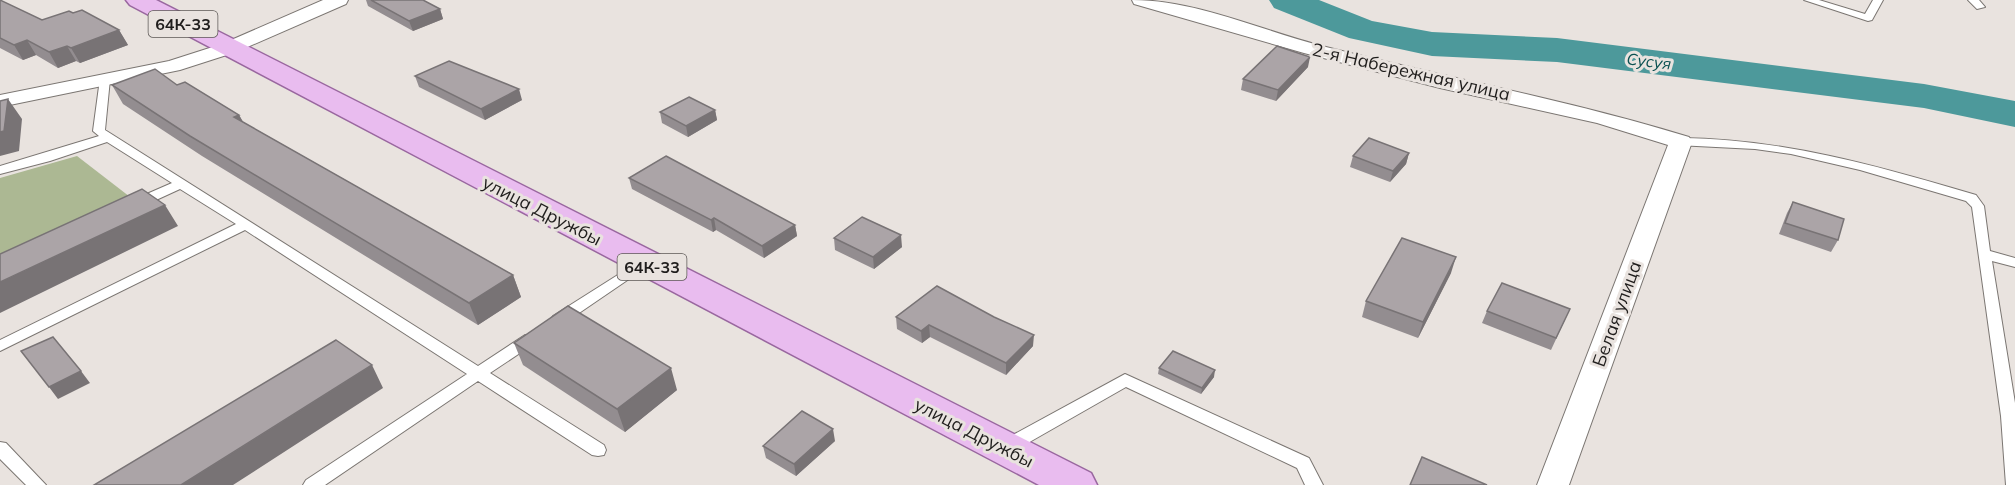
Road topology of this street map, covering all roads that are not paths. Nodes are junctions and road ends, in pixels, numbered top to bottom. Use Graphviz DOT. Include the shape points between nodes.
graph roads {
  1 [pos="138,0"];
  2 [pos="339,0"];
  3 [pos="1141,0"];
  4 [pos="1809,0"];
  5 [pos="1878,0"];
  6 [pos="229,48"];
  7 [pos="105,79"];
  8 [pos="0,101"];
  9 [pos="109,137"];
  10 [pos="1681,142"];
  11 [pos="0,170"];
  12 [pos="183,183"];
  13 [pos="129,207"];
  14 [pos="247,224"];
  15 [pos="1984,254"];
  16 [pos="643,263"];
  17 [pos="2015,263"];
  18 [pos="0,346"];
  19 [pos="480,373"];
  20 [pos="2012,417"];
  21 [pos="0,448"];
  22 [pos="1004,448"];
  23 [pos="598,450"];
  24 [pos="36,485"];
  25 [pos="312,485"];
  26 [pos="1076,485"];
  27 [pos="1314,485"];
  28 [pos="1553,485"];
  29 [pos="2015,485"];
  1 -- 6 [label="main road, улица Дружбы / 64К-33"];
  2 -- 6 [label="street"];
  3 -- 10 [label="street, 2-я Набережная улица" via="1311,49 1604,118"];
  4 -- 5 [label="lane" via="1868,18"];
  6 -- 7 [label="street" via="173,66"];
  6 -- 16 [label="main road, улица Дружбы / 64К-33"];
  7 -- 8 [label="street"];
  7 -- 9 [label="lane" via="99,131"];
  9 -- 11 [label="lane"];
  9 -- 12 [label="lane"];
  10 -- 15 [label="lane" via="1710,141 1794,151 1971,198 1978,206"];
  10 -- 28 [label="street, Белая улица"];
  12 -- 13 [label="lane"];
  12 -- 14 [label="lane"];
  14 -- 18 [label="lane"];
  14 -- 19 [label="lane"];
  15 -- 17 [label="lane"];
  15 -- 20 [label="lane"];
  16 -- 19 [label="lane"];
  16 -- 22 [label="main road, улица Дружбы / 64К-33"];
  19 -- 23 [label="lane"];
  19 -- 25 [label="lane"];
  20 -- 29 [label="lane"];
  21 -- 24 [label="lane"];
  22 -- 26 [label="main road, улица Дружбы / 64К-33"];
  22 -- 27 [label="lane" via="1125,380 1303,463"];
}
